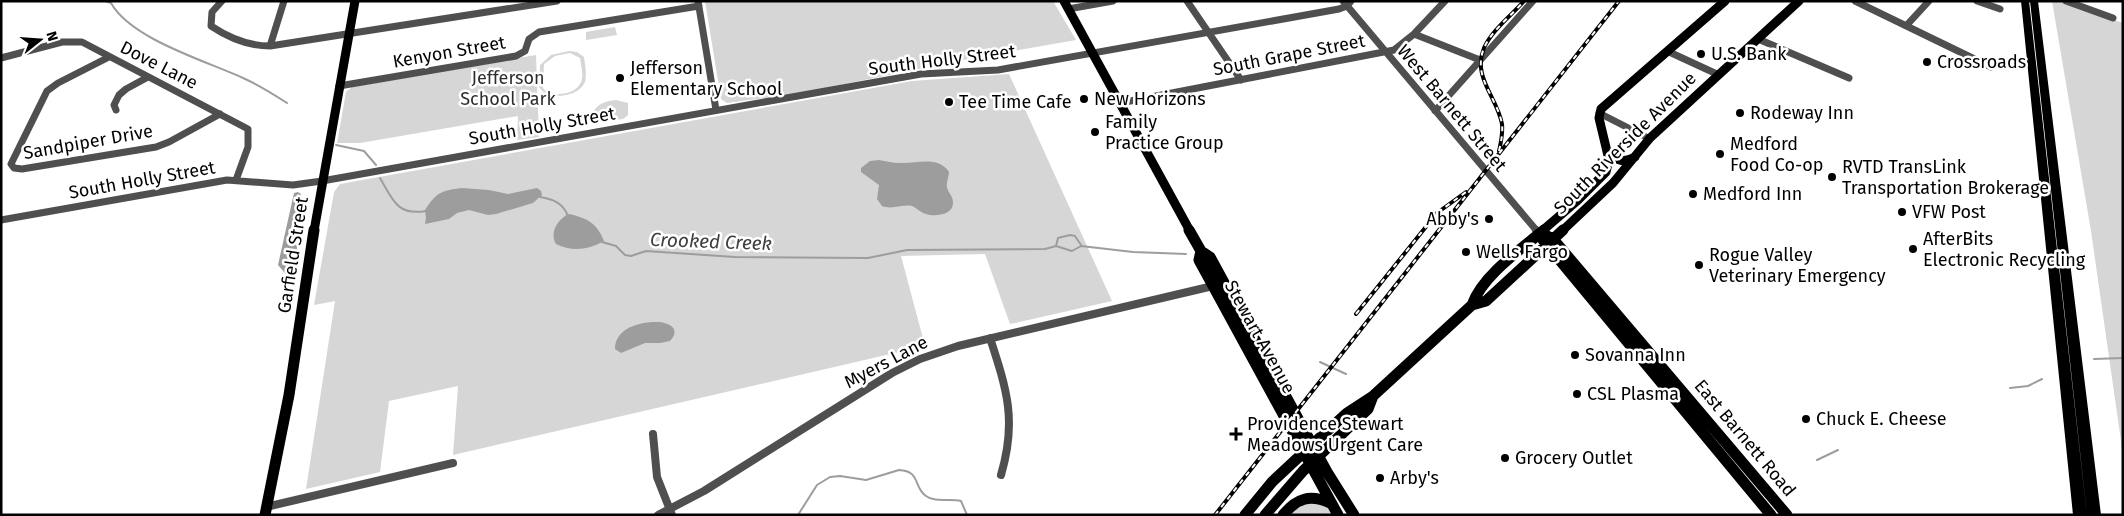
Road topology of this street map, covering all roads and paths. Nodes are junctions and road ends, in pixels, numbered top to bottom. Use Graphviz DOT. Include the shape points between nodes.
graph roads {
  1 [pos="222,1"];
  2 [pos="284,1"];
  3 [pos="356,1"];
  4 [pos="557,1"];
  5 [pos="1113,1"];
  6 [pos="1187,1"];
  7 [pos="1445,1"];
  8 [pos="1533,1"];
  9 [pos="1725,1"];
  10 [pos="1800,1"];
  11 [pos="1856,1"];
  12 [pos="1929,1"];
  13 [pos="1977,1"];
  14 [pos="2025,1"];
  15 [pos="2034,1"];
  16 [pos="2066,1"];
  17 [pos="1347,3"];
  18 [pos="699,4"];
  19 [pos="1066,5"];
  20 [pos="2000,10"];
  21 [pos="2112,18"];
  22 [pos="1906,26"];
  23 [pos="1209,32"];
  24 [pos="349,34"];
  25 [pos="1414,34"];
  26 [pos="1758,40"];
  27 [pos="270,46"];
  28 [pos="1667,51"];
  29 [pos="1386,52"];
  30 [pos="1094,53"];
  31 [pos="109,57"];
  32 [pos="1,58"];
  33 [pos="1480,60"];
  34 [pos="1990,68"];
  35 [pos="1719,75"];
  36 [pos="148,77"];
  37 [pos="1848,78"];
  38 [pos="1241,80"];
  39 [pos="339,86"];
  40 [pos="1120,103"];
  41 [pos="116,110"];
  42 [pos="716,110"];
  43 [pos="1435,111"];
  44 [pos="1599,113"];
  45 [pos="220,114"];
  46 [pos="1650,139"];
  47 [pos="1608,153"];
  48 [pos="1636,156"];
  49 [pos="236,180"];
  50 [pos="322,181"];
  51 [pos="1,220"];
  52 [pos="1539,233"];
  53 [pos="1549,242"];
  54 [pos="1200,251"];
  55 [pos="1506,262"];
  56 [pos="1213,286"];
  57 [pos="1498,290"];
  58 [pos="1472,305"];
  59 [pos="1603,314"];
  60 [pos="1252,334"];
  61 [pos="990,338"];
  62 [pos="1645,347"];
  63 [pos="1374,396"];
  64 [pos="653,434"];
  65 [pos="1307,448"];
  66 [pos="1319,456"];
  67 [pos="453,463"];
  68 [pos="1309,465"];
  69 [pos="1001,475"];
  70 [pos="1330,503"];
  71 [pos="266,511"];
  72 [pos="670,512"];
  73 [pos="658,515"];
  74 [pos="1245,515"];
  75 [pos="1265,515"];
  76 [pos="1282,515"];
  77 [pos="1338,515"];
  78 [pos="1354,515"];
  79 [pos="1771,515"];
  80 [pos="1787,515"];
  81 [pos="2080,515"];
  82 [pos="2094,515"];
  1 -- 27 [label="street" via="212,11 211,26 250,45"];
  2 -- 27 [label="street"];
  3 -- 24 [label="main road, Garfield Street"];
  4 -- 24 [label="street"];
  5 -- 19 [label="street"];
  6 -- 23 [label="street"];
  7 -- 25 [label="street, South Grape Street"];
  8 -- 33 [label="street"];
  9 -- 28 [label="main road"];
  10 -- 26 [label="main road, South Riverside Avenue"];
  11 -- 22 [label="street"];
  12 -- 22 [label="street"];
  13 -- 20 [label="street"];
  14 -- 81 [label="highway"];
  15 -- 82 [label="highway"];
  16 -- 21 [label="street"];
  17 -- 23 [label="street, South Holly Street"];
  17 -- 29 [label="street, West Barnett Street"];
  18 -- 39 [label="street, Kenyon Street" via="539,32 529,39 525,51 516,56"];
  18 -- 42 [label="street"];
  19 -- 30 [label="main road, Stewart Avenue"];
  22 -- 34 [label="street"];
  23 -- 30 [label="street, South Holly Street"];
  23 -- 38 [label="street"];
  24 -- 27 [label="street"];
  24 -- 39 [label="main road, Garfield Street"];
  25 -- 29 [label="street, South Grape Street" via="1399,47"];
  25 -- 33 [label="street"];
  26 -- 35 [label="main road, South Riverside Avenue"];
  26 -- 37 [label="street"];
  28 -- 35 [label="street"];
  28 -- 44 [label="main road" via="1605,104"];
  29 -- 38 [label="street, South Grape Street"];
  29 -- 43 [label="street, West Barnett Street"];
  30 -- 40 [label="main road, Stewart Avenue"];
  30 -- 42 [label="street, South Holly Street" via="998,70 921,74"];
  31 -- 32 [label="street, Dove Lane" via="82,42 70,41"];
  31 -- 36 [label="street, Dove Lane"];
  31 -- 45 [label="street, Sandpiper Drive" via="47,91 11,164 14,168 156,147"];
  33 -- 43 [label="street"];
  35 -- 46 [label="main road, South Riverside Avenue"];
  36 -- 41 [label="street" via="119,95 114,106"];
  36 -- 45 [label="street, Dove Lane"];
  38 -- 40 [label="street, South Grape Street"];
  39 -- 50 [label="main road, Garfield Street"];
  40 -- 54 [label="main road, Stewart Avenue"];
  42 -- 50 [label="street, South Holly Street"];
  43 -- 52 [label="street, West Barnett Street"];
  44 -- 46 [label="street"];
  44 -- 47 [label="main road"];
  45 -- 49 [label="street, Dove Lane" via="245,127 250,134"];
  46 -- 48 [label="main road, South Riverside Avenue"];
  47 -- 48 [label="main road" via="1618,161"];
  47 -- 52 [label="main road, South Riverside Avenue" via="1606,172"];
  48 -- 53 [label="main road, South Riverside Avenue" via="1613,184"];
  49 -- 50 [label="street, South Holly Street" via="292,185"];
  49 -- 51 [label="street, South Holly Street"];
  50 -- 71 [label="main road, Garfield Street" via="289,395"];
  52 -- 53 [label="main road, East Barnett Road"];
  52 -- 55 [label="main road, South Riverside Avenue"];
  53 -- 57 [label="main road, South Riverside Avenue"];
  53 -- 59 [label="main road, East Barnett Road"];
  53 -- 62 [label="main road, East Barnett Road"];
  54 -- 56 [label="main road, Stewart Avenue" via="1199,260"];
  54 -- 60 [label="main road, Stewart Avenue" via="1210,257"];
  55 -- 57 [label="main road" via="1502,276 1493,286"];
  55 -- 58 [label="main road, South Riverside Avenue" via="1476,292"];
  56 -- 60 [label="main road" via="1220,290 1237,319"];
  56 -- 61 [label="street, Myers Lane"];
  56 -- 65 [label="main road, Stewart Avenue"];
  57 -- 58 [label="main road, South Riverside Avenue" via="1486,301"];
  58 -- 63 [label="main road, South Riverside Avenue"];
  59 -- 62 [label="main road" via="1611,315 1631,339"];
  59 -- 79 [label="main road, East Barnett Road"];
  60 -- 65 [label="main road, Stewart Avenue"];
  61 -- 69 [label="street" via="1009,401 1009,446"];
  61 -- 72 [label="street, Myers Lane" via="944,350 892,373"];
  62 -- 80 [label="main road, East Barnett Road"];
  63 -- 65 [label="main road, South Riverside Avenue" via="1360,403"];
  63 -- 66 [label="main road, South Riverside Avenue" via="1368,409"];
  64 -- 72 [label="street" via="657,477"];
  65 -- 66 [label="main road, Stewart Avenue"];
  65 -- 68 [label="main road, Stewart Avenue"];
  65 -- 74 [label="main road, South Riverside Avenue"];
  66 -- 68 [label="main road, South Riverside Avenue"];
  66 -- 78 [label="main road, Stewart Avenue"];
  67 -- 71 [label="street"];
  68 -- 70 [label="main road, Stewart Avenue"];
  68 -- 75 [label="main road, South Riverside Avenue"];
  70 -- 76 [label="main road" via="1320,498 1301,498"];
  70 -- 77 [label="main road, Stewart Avenue"];
  72 -- 73 [label="street, Myers Lane"];
}
